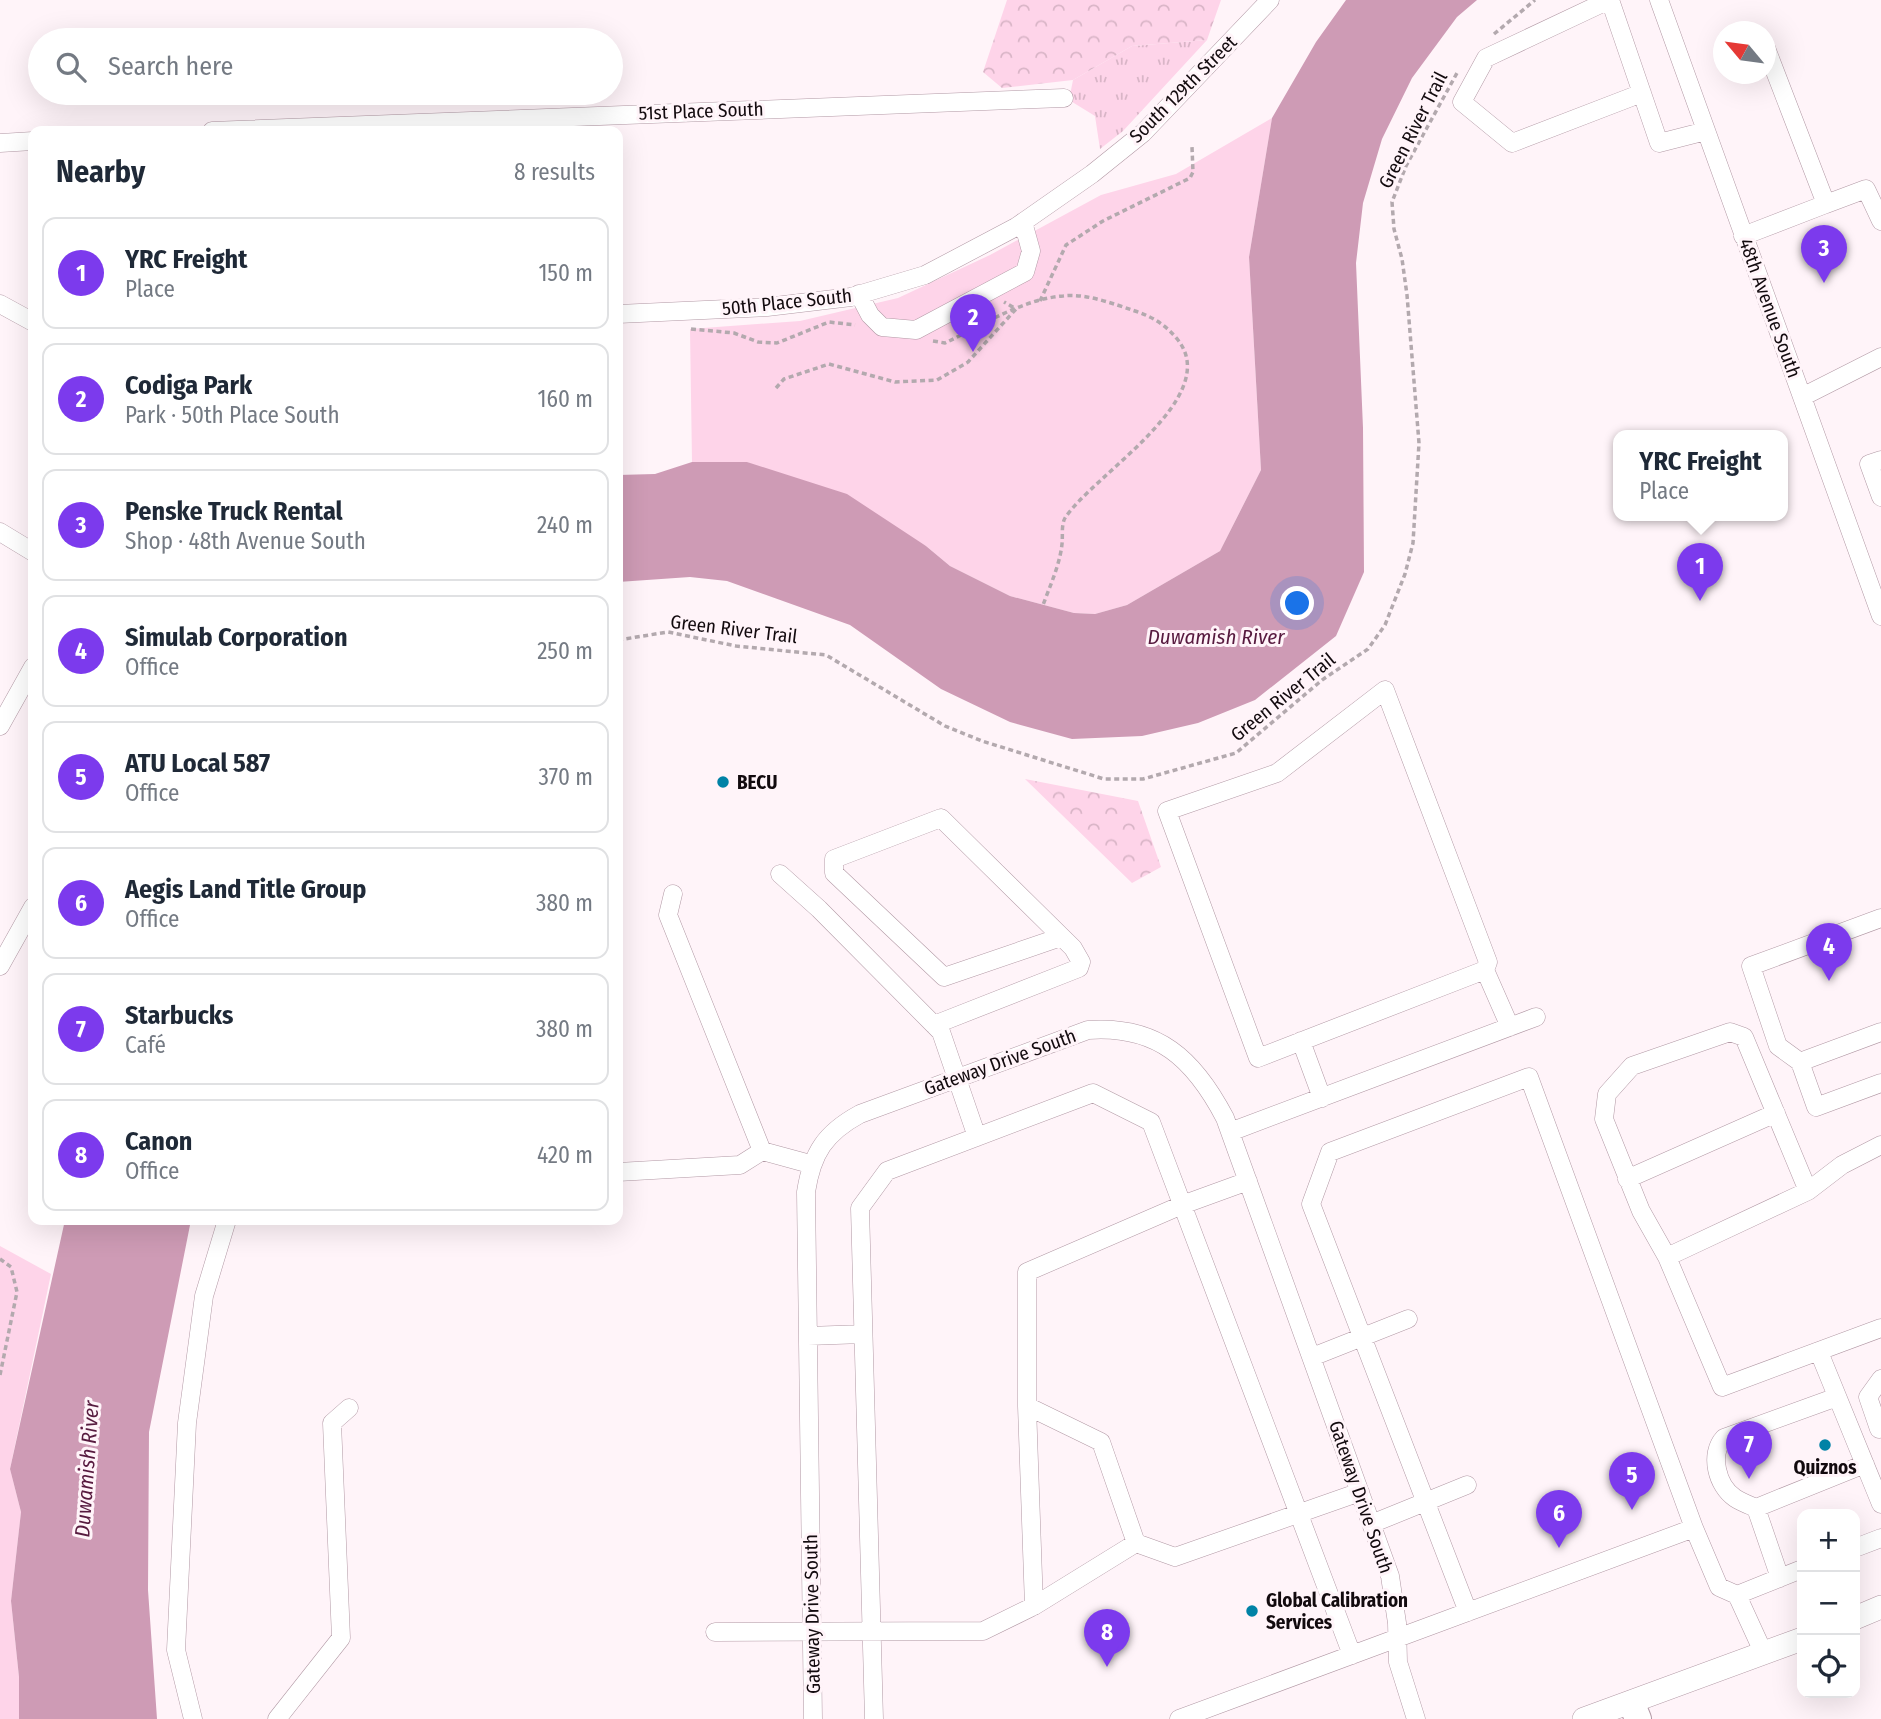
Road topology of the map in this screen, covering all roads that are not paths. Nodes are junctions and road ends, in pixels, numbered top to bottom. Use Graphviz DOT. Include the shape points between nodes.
graph roads {
  1 [pos="1270,0"];
  2 [pos="1609,0"];
  3 [pos="1658,0"];
  4 [pos="1776,74"];
  5 [pos="1642,93"];
  6 [pos="1064,99"];
  7 [pos="392,126"];
  8 [pos="1706,131"];
  9 [pos="28,141"];
  10 [pos="0,143"];
  11 [pos="1092,174"];
  12 [pos="1826,204"];
  13 [pos="1881,221"];
  14 [pos="1023,222"];
  15 [pos="1744,236"];
  16 [pos="859,294"];
  17 [pos="0,304"];
  18 [pos="623,314"];
  19 [pos="28,319"];
  20 [pos="1881,357"];
  21 [pos="1802,397"];
  22 [pos="1881,460"];
  23 [pos="1881,497"];
  24 [pos="0,532"];
  25 [pos="28,548"];
  26 [pos="1881,616"];
  27 [pos="28,676"];
  28 [pos="0,726"];
  29 [pos="780,874"];
  30 [pos="673,894"];
  31 [pos="28,916"];
  32 [pos="1881,918"];
  33 [pos="1061,937"];
  34 [pos="0,966"];
  35 [pos="1485,970"];
  36 [pos="1536,1017"];
  37 [pos="934,1025"];
  38 [pos="1510,1027"];
  39 [pos="1881,1032"];
  40 [pos="1301,1041"];
  41 [pos="1800,1062"];
  42 [pos="956,1077"];
  43 [pos="1881,1083"];
  44 [pos="1322,1098"];
  45 [pos="1776,1113"];
  46 [pos="1230,1132"];
  47 [pos="977,1137"];
  48 [pos="1881,1145"];
  49 [pos="762,1151"];
  50 [pos="810,1164"];
  51 [pos="623,1172"];
  52 [pos="1627,1179"];
  53 [pos="1248,1181"];
  54 [pos="1808,1191"];
  55 [pos="1182,1205"];
  56 [pos="225,1225"];
  57 [pos="1667,1257"];
  58 [pos="1408,1319"];
  59 [pos="1881,1328"];
  60 [pos="863,1334"];
  61 [pos="808,1336"];
  62 [pos="1362,1337"];
  63 [pos="1819,1352"];
  64 [pos="1312,1357"];
  65 [pos="1881,1379"];
  66 [pos="1837,1397"];
  67 [pos="1027,1406"];
  68 [pos="349,1408"];
  69 [pos="1879,1429"];
  70 [pos="1865,1464"];
  71 [pos="1467,1485"];
  72 [pos="1360,1492"];
  73 [pos="1879,1494"];
  74 [pos="1426,1502"];
  75 [pos="1756,1508"];
  76 [pos="1300,1516"];
  77 [pos="1371,1524"];
  78 [pos="1695,1528"];
  79 [pos="1881,1538"];
  80 [pos="1136,1543"];
  81 [pos="1860,1546"];
  82 [pos="1797,1571"];
  83 [pos="1780,1578"];
  84 [pos="1737,1595"];
  85 [pos="1034,1606"];
  86 [pos="1881,1607"];
  87 [pos="1468,1612"];
  88 [pos="1860,1616"];
  89 [pos="812,1630"];
  90 [pos="715,1632"];
  91 [pos="871,1632"];
  92 [pos="1398,1639"];
  93 [pos="1797,1641"];
  94 [pos="1765,1654"];
  95 [pos="1352,1655"];
  96 [pos="1635,1711"];
  97 [pos="193,1719"];
  98 [pos="277,1719"];
  99 [pos="813,1719"];
  100 [pos="874,1719"];
  101 [pos="1178,1719"];
  102 [pos="1416,1719"];
  103 [pos="1584,1719"];
  1 -- 11 [label="street, South 129th Street" via="1143,133"];
  2 -- 5 [label="street"];
  2 -- 5 [label="street" via="1486,58 1462,102 1512,143"];
  3 -- 8 [label="street, 48th Avenue South"];
  4 -- 12 [label="street"];
  5 -- 8 [label="street" via="1659,143"];
  6 -- 7 [label="street, 51st Place South"];
  8 -- 15 [label="street, 48th Avenue South"];
  9 -- 10 [label="street"];
  11 -- 14 [label="street, 50th Place South"];
  12 -- 13 [label="street" via="1866,189"];
  12 -- 15 [label="street"];
  14 -- 16 [label="street, 50th Place South" via="925,275"];
  14 -- 16 [label="street" via="1031,251 1025,272 916,330 883,327"];
  15 -- 21 [label="street, 48th Avenue South"];
  16 -- 18 [label="street, 50th Place South" via="767,307"];
  17 -- 19 [label="street"];
  20 -- 21 [label="street"];
  21 -- 26 [label="street, 48th Avenue South"];
  22 -- 23 [label="street" via="1869,464"];
  24 -- 25 [label="street"];
  27 -- 28 [label="street"];
  29 -- 37 [label="street"];
  30 -- 49 [label="street" via="668,915"];
  31 -- 34 [label="street"];
  32 -- 41 [label="street" via="1751,967 1778,1046"];
  33 -- 33 [label="street" via="941,818 834,859 834,873 944,977"];
  33 -- 37 [label="street" via="1073,948 1081,962 1079,968"];
  35 -- 38 [label="street"];
  35 -- 40 [label="street"];
  35 -- 40 [label="street" via="1488,962 1385,690 1277,772 1167,811 1258,1058"];
  36 -- 38 [label="street"];
  37 -- 42 [label="street" via="941,1032"];
  38 -- 44 [label="street"];
  39 -- 41 [label="street"];
  40 -- 44 [label="street"];
  41 -- 43 [label="street" via="1816,1107"];
  42 -- 46 [label="street, Gateway Drive South" via="1088,1030 1126,1031 1165,1043 1182,1058 1209,1088"];
  42 -- 47 [label="street"];
  42 -- 50 [label="street, Gateway Drive South" via="836,1127"];
  44 -- 46 [label="street"];
  45 -- 52 [label="street"];
  45 -- 52 [label="street" via="1744,1037 1730,1032 1632,1066 1607,1094 1604,1119"];
  45 -- 54 [label="street"];
  46 -- 53 [label="street, Gateway Drive South"];
  47 -- 55 [label="street" via="1093,1093 1151,1122"];
  47 -- 60 [label="street" via="887,1171 860,1208"];
  48 -- 54 [label="street" via="1842,1164"];
  49 -- 50 [label="street"];
  49 -- 51 [label="street" via="740,1165"];
  50 -- 61 [label="street, Gateway Drive South" via="806,1192"];
  52 -- 57 [label="street"];
  53 -- 55 [label="street"];
  53 -- 64 [label="street, Gateway Drive South"];
  54 -- 57 [label="street"];
  55 -- 67 [label="street" via="1027,1272"];
  55 -- 76 [label="street"];
  56 -- 97 [label="street" via="204,1296 187,1423 176,1650"];
  57 -- 63 [label="street" via="1722,1387"];
  58 -- 62 [label="street"];
  59 -- 63 [label="street"];
  60 -- 61 [label="street"];
  60 -- 91 [label="street"];
  61 -- 89 [label="street, Gateway Drive South"];
  62 -- 64 [label="street"];
  62 -- 74 [label="street"];
  62 -- 78 [label="street" via="1311,1205 1330,1152 1528,1077"];
  63 -- 66 [label="street"];
  64 -- 72 [label="street, Gateway Drive South"];
  65 -- 69 [label="street" via="1868,1397"];
  66 -- 70 [label="street"];
  66 -- 75 [label="street" via="1724,1438 1716,1447 1714,1458 1724,1486 1733,1497"];
  67 -- 80 [label="street" via="1101,1442"];
  67 -- 85 [label="street"];
  68 -- 98 [label="street" via="332,1423 341,1638"];
  70 -- 73 [label="street"];
  70 -- 75 [label="street"];
  71 -- 74 [label="street"];
  72 -- 76 [label="street"];
  72 -- 77 [label="street, Gateway Drive South"];
  74 -- 77 [label="street"];
  74 -- 87 [label="street"];
  75 -- 83 [label="street"];
  76 -- 80 [label="street" via="1175,1557"];
  76 -- 95 [label="street"];
  77 -- 92 [label="street, Gateway Drive South" via="1390,1576"];
  78 -- 84 [label="street" via="1719,1587"];
  78 -- 87 [label="street"];
  79 -- 81 [label="street"];
  80 -- 85 [label="street"];
  82 -- 83 [label="street"];
  83 -- 84 [label="street"];
  84 -- 94 [label="street"];
  85 -- 91 [label="street" via="983,1631"];
  86 -- 88 [label="main road"];
  87 -- 92 [label="street"];
  89 -- 90 [label="street"];
  89 -- 91 [label="street"];
  89 -- 99 [label="street, Gateway Drive South"];
  91 -- 100 [label="street"];
  92 -- 95 [label="street"];
  92 -- 102 [label="street, Gateway Drive South" via="1398,1662"];
  93 -- 94 [label="main road"];
  94 -- 96 [label="main road"];
  95 -- 101 [label="street"];
  96 -- 103 [label="main road"];
}
